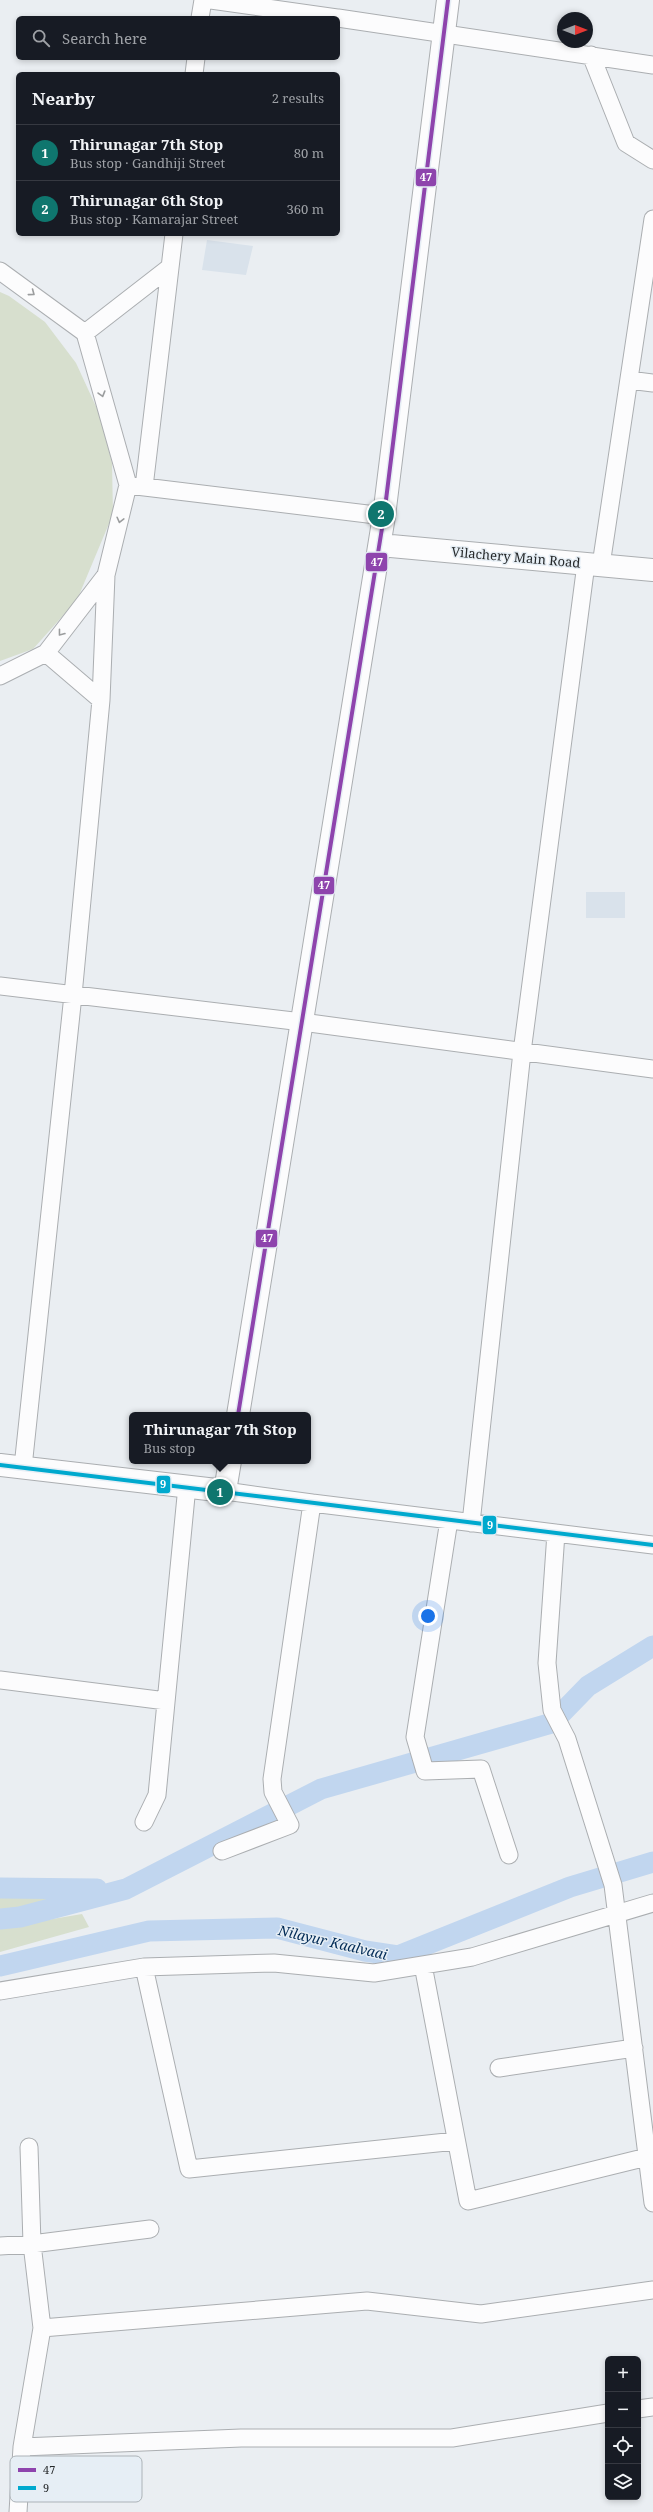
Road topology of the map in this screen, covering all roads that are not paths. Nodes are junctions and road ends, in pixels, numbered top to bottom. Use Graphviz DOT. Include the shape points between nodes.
graph roads {
  1 [pos="202,0"];
  2 [pos="212,0"];
  3 [pos="448,0"];
  4 [pos="200,16"];
  5 [pos="324,16"];
  6 [pos="340,18"];
  7 [pos="444,33"];
  8 [pos="591,56"];
  9 [pos="196,60"];
  10 [pos="653,65"];
  11 [pos="194,72"];
  12 [pos="653,160"];
  13 [pos="653,219"];
  14 [pos="174,236"];
  15 [pos="651,248"];
  16 [pos="170,267"];
  17 [pos="0,271"];
  18 [pos="85,333"];
  19 [pos="629,380"];
  20 [pos="653,383"];
  21 [pos="136,486"];
  22 [pos="384,516"];
  23 [pos="380,545"];
  24 [pos="593,564"];
  25 [pos="653,570"];
  26 [pos="106,575"];
  27 [pos="46,653"];
  28 [pos="0,676"];
  29 [pos="101,700"];
  30 [pos="0,986"];
  31 [pos="73,995"];
  32 [pos="302,1022"];
  33 [pos="522,1052"];
  34 [pos="653,1069"];
  35 [pos="238,1412"];
  36 [pos="229,1464"];
  37 [pos="0,1465"];
  38 [pos="23,1467"];
  39 [pos="187,1486"];
  40 [pos="225,1490"];
  41 [pos="312,1504"];
  42 [pos="449,1520"];
  43 [pos="471,1523"];
  44 [pos="556,1533"];
  45 [pos="653,1545"];
  46 [pos="0,1680"];
  47 [pos="166,1701"];
  48 [pos="144,1822"];
  49 [pos="222,1851"];
  50 [pos="510,1855"];
  51 [pos="653,1903"];
  52 [pos="618,1913"];
  53 [pos="424,1965"];
  54 [pos="144,1966"];
  55 [pos="0,1991"];
  56 [pos="634,2048"];
  57 [pos="499,2068"];
  58 [pos="456,2141"];
  59 [pos="29,2147"];
  60 [pos="647,2157"];
  61 [pos="653,2203"];
  62 [pos="150,2229"];
  63 [pos="32,2244"];
  64 [pos="0,2246"];
  65 [pos="653,2290"];
  66 [pos="42,2328"];
  67 [pos="653,2407"];
  68 [pos="641,2409"];
  69 [pos="605,2414"];
  70 [pos="22,2447"];
  71 [pos="21,2456"];
  72 [pos="19,2502"];
  73 [pos="18,2512"];
  1 -- 4 [label="street"];
  2 -- 5 [label="street"];
  3 -- 7 [label="main road"];
  6 -- 7 [label="street"];
  7 -- 8 [label="street"];
  7 -- 22 [label="main road"];
  8 -- 10 [label="street"];
  8 -- 12 [label="street" via="626,143"];
  9 -- 11 [label="street"];
  13 -- 15 [label="street"];
  14 -- 16 [label="street"];
  15 -- 19 [label="street"];
  16 -- 18 [label="street"];
  16 -- 21 [label="street"];
  17 -- 18 [label="street, one-way"];
  18 -- 21 [label="street, one-way"];
  19 -- 20 [label="street"];
  19 -- 24 [label="street"];
  21 -- 22 [label="street"];
  21 -- 26 [label="street, one-way"];
  22 -- 23 [label="main road"];
  23 -- 24 [label="main road, Vilachery Main Road"];
  23 -- 32 [label="main road"];
  24 -- 25 [label="main road, Vilachery Main Road"];
  24 -- 33 [label="street"];
  26 -- 27 [label="street, one-way"];
  26 -- 29 [label="street"];
  27 -- 28 [label="street"];
  27 -- 29 [label="street"];
  29 -- 31 [label="street"];
  30 -- 31 [label="street"];
  31 -- 32 [label="street"];
  31 -- 38 [label="street"];
  32 -- 33 [label="street"];
  32 -- 35 [label="main road"];
  33 -- 34 [label="street"];
  33 -- 43 [label="street"];
  36 -- 40 [label="main road"];
  37 -- 38 [label="main road"];
  38 -- 39 [label="main road"];
  39 -- 40 [label="main road"];
  39 -- 47 [label="street"];
  40 -- 41 [label="street"];
  41 -- 42 [label="street"];
  41 -- 49 [label="street" via="272,1779 273,1792 290,1825"];
  42 -- 43 [label="street"];
  42 -- 50 [label="street" via="416,1737 426,1771 481,1768"];
  43 -- 44 [label="street"];
  44 -- 45 [label="street"];
  44 -- 52 [label="street" via="547,1663 552,1710 567,1739 606,1859"];
  46 -- 47 [label="street"];
  47 -- 48 [label="street" via="157,1795"];
  51 -- 52 [label="street"];
  52 -- 53 [label="street" via="472,1957"];
  52 -- 56 [label="street"];
  53 -- 54 [label="street" via="374,1973 274,1963"];
  53 -- 58 [label="street"];
  54 -- 55 [label="street"];
  54 -- 58 [label="street" via="189,2169"];
  56 -- 57 [label="street"];
  56 -- 60 [label="street"];
  58 -- 60 [label="street" via="468,2201"];
  59 -- 63 [label="street"];
  60 -- 61 [label="street"];
  62 -- 63 [label="street"];
  63 -- 64 [label="street"];
  63 -- 66 [label="street"];
  65 -- 66 [label="street" via="481,2314 367,2301"];
  66 -- 70 [label="street"];
  67 -- 68 [label="street"];
  69 -- 70 [label="street" via="452,2438 241,2438"];
  70 -- 71 [label="street"];
  72 -- 73 [label="street"];
}
